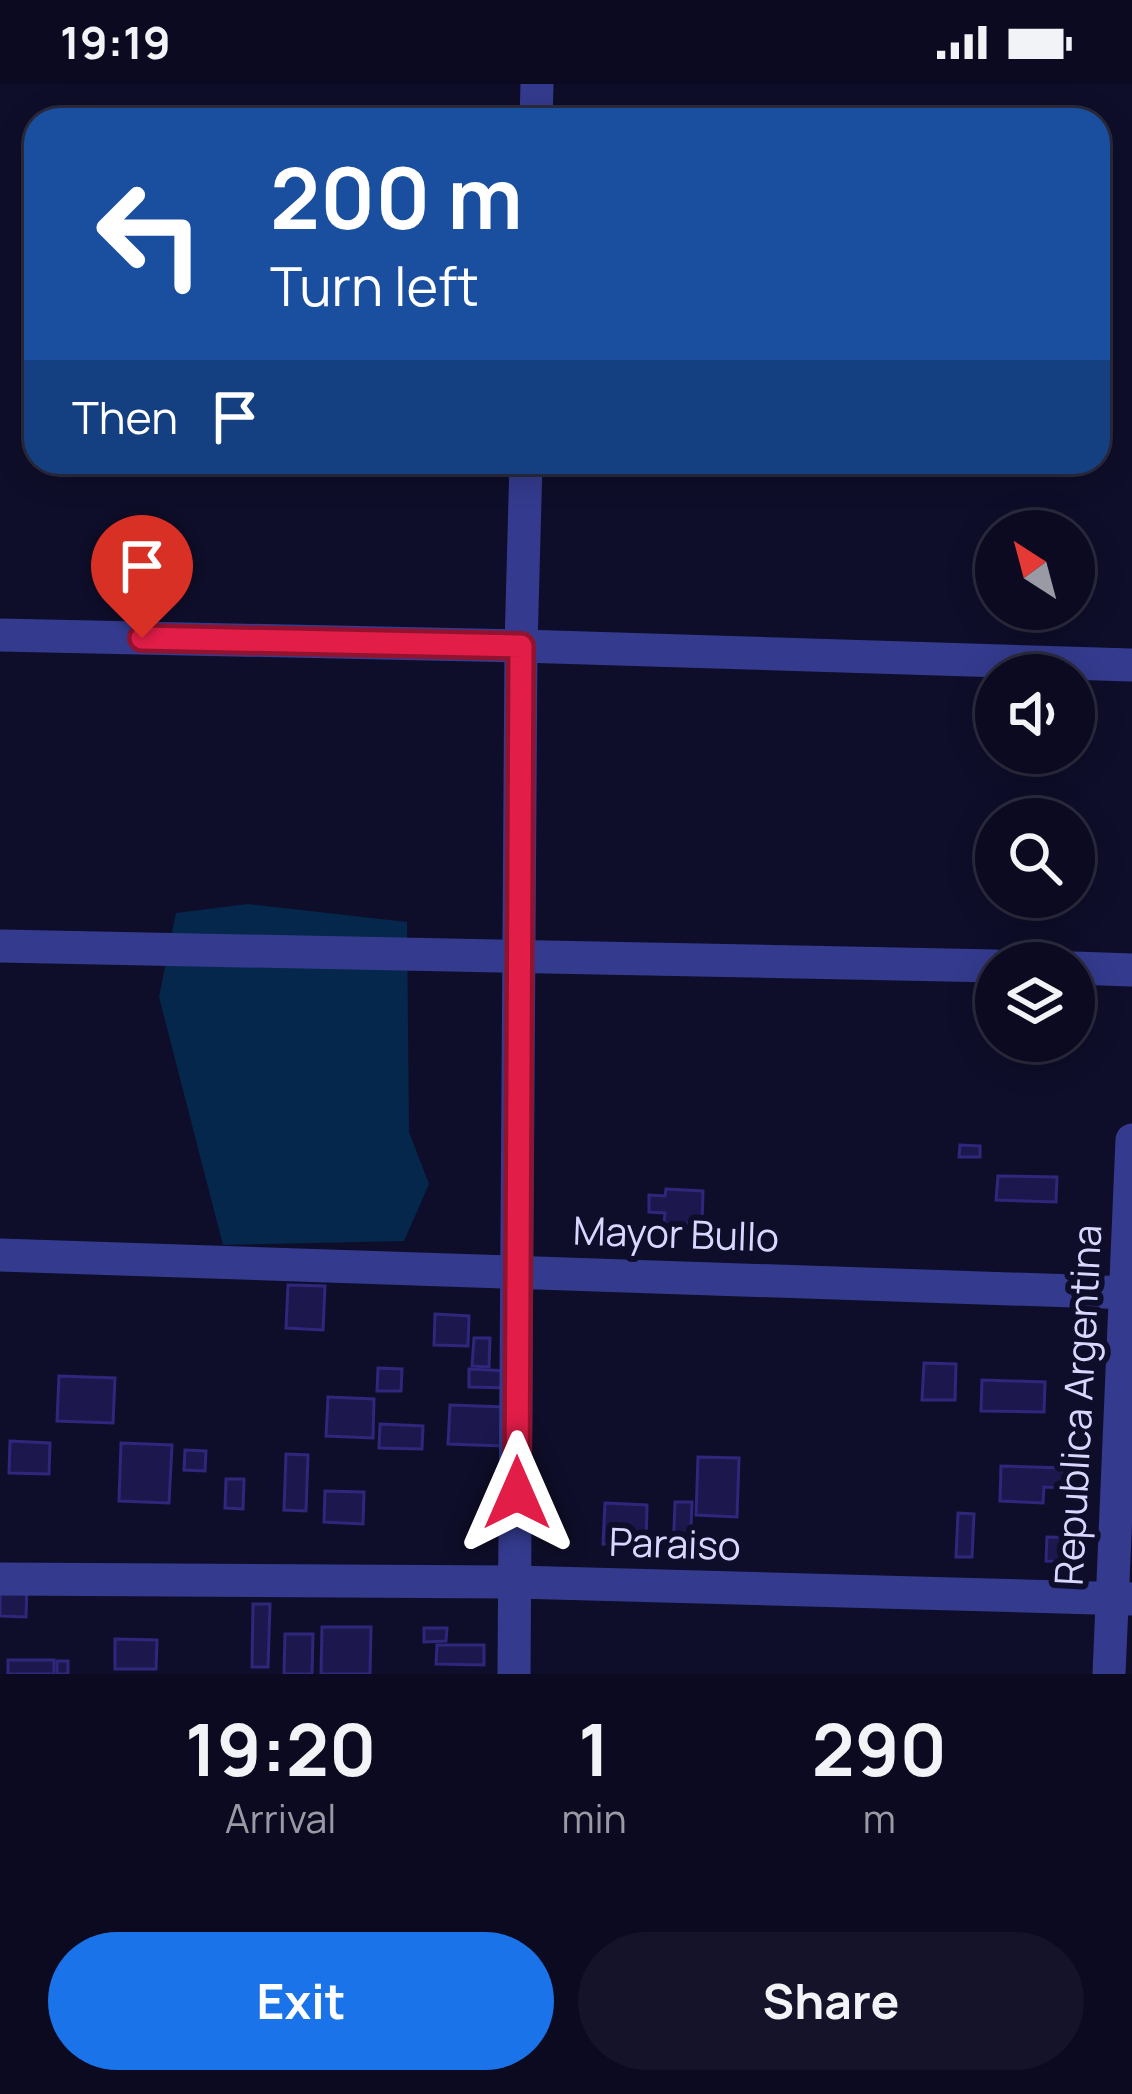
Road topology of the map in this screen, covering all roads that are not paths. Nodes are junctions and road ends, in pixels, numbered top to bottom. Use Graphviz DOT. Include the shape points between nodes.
graph roads {
  1 [pos="526,474"];
  2 [pos="0,635"];
  3 [pos="521,646"];
  4 [pos="1132,665"];
  5 [pos="0,946"];
  6 [pos="519,955"];
  7 [pos="975,966"];
  8 [pos="1095,969"];
  9 [pos="1132,970"];
  10 [pos="1132,1140"];
  11 [pos="0,1255"];
  12 [pos="518,1270"];
  13 [pos="1129,1293"];
  14 [pos="0,1579"];
  15 [pos="516,1582"];
  16 [pos="1121,1599"];
  17 [pos="514,1674"];
  18 [pos="1109,1674"];
  1 -- 3 [label="street"];
  2 -- 3 [label="street"];
  3 -- 4 [label="street"];
  3 -- 6 [label="street"];
  5 -- 6 [label="street"];
  6 -- 7 [label="street"];
  6 -- 12 [label="street"];
  8 -- 9 [label="street"];
  10 -- 13 [label="street, Republica Argentina"];
  11 -- 12 [label="street, Mayor Bullo"];
  12 -- 13 [label="street, Mayor Bullo"];
  12 -- 15 [label="street"];
  13 -- 16 [label="street, Republica Argentina"];
  14 -- 15 [label="street, Paraiso"];
  15 -- 16 [label="street, Paraiso"];
  15 -- 17 [label="street"];
  16 -- 18 [label="street, Republica Argentina"];
}
